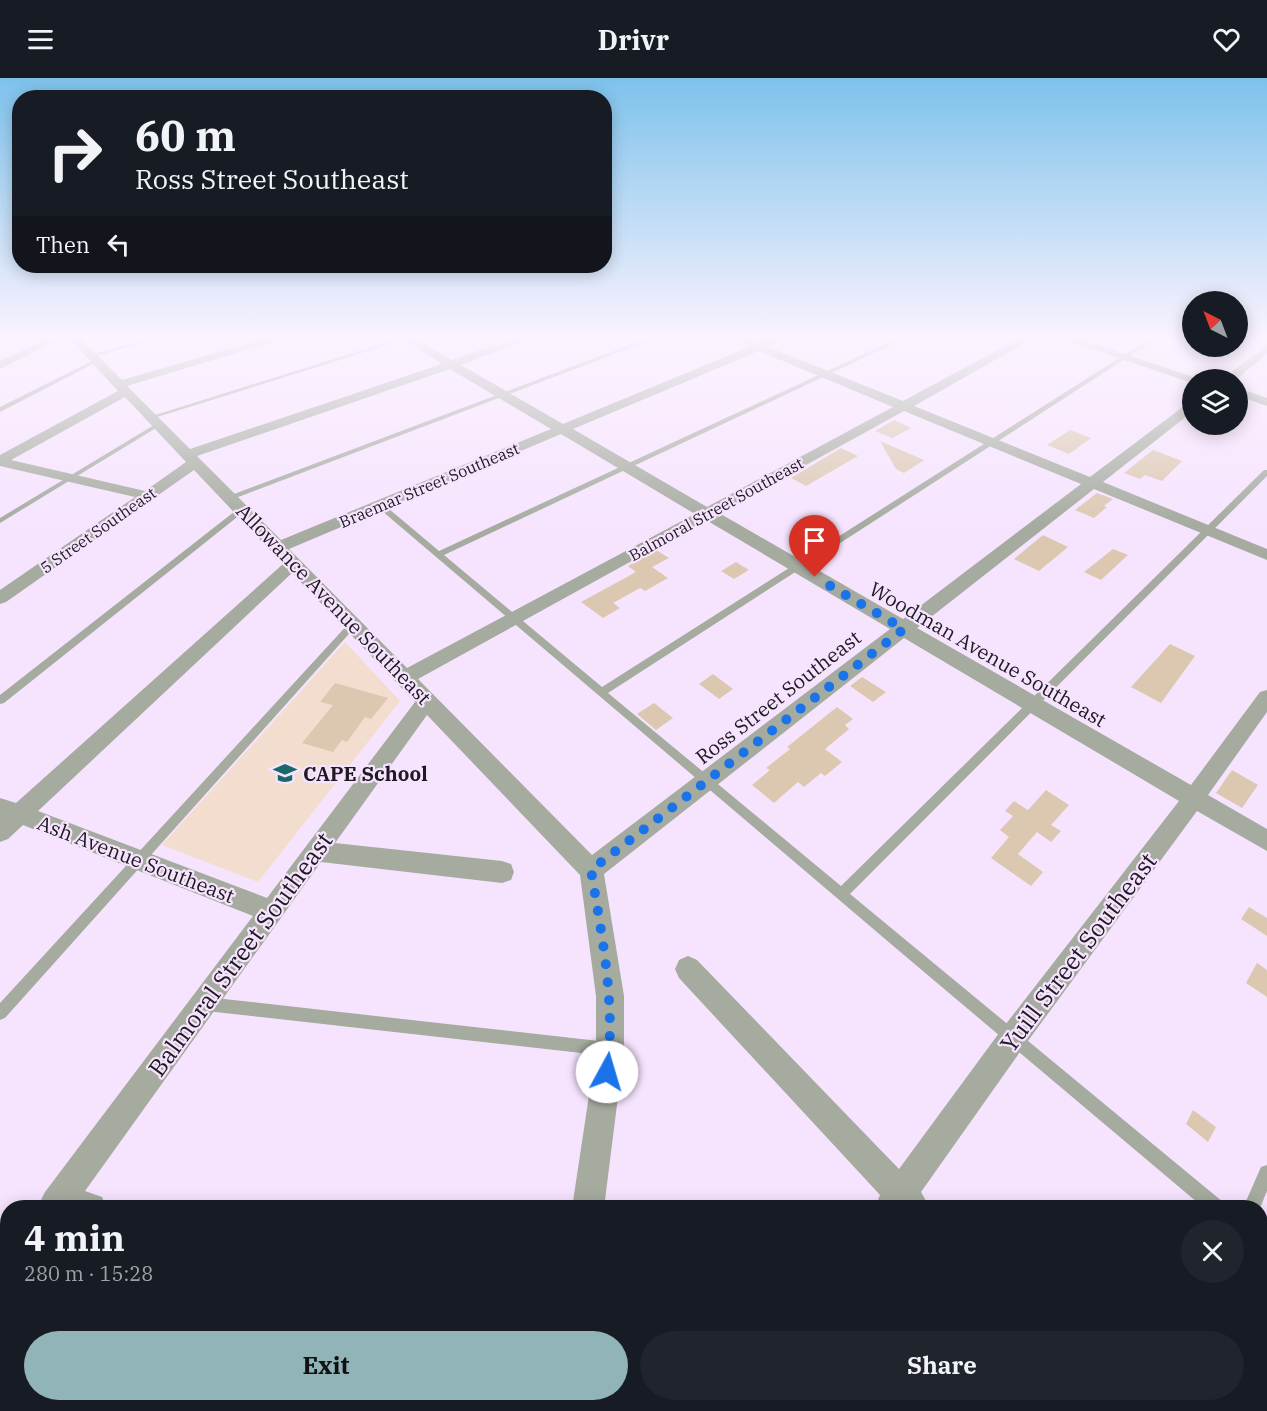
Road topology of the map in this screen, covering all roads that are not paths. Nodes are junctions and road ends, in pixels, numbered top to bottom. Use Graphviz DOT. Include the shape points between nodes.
graph roads {
  1 [pos="16,401"];
  2 [pos="101,401"];
  3 [pos="138,401"];
  4 [pos="215,401"];
  5 [pos="351,401"];
  6 [pos="486,401"];
  7 [pos="514,401"];
  8 [pos="629,401"];
  9 [pos="769,401"];
  10 [pos="890,401"];
  11 [pos="915,401"];
  12 [pos="1055,401"];
  13 [pos="904,407"];
  14 [pos="0,410"];
  15 [pos="1182,414"];
  16 [pos="156,420"];
  17 [pos="562,429"];
  18 [pos="991,442"];
  19 [pos="193,458"];
  20 [pos="0,462"];
  21 [pos="627,467"];
  22 [pos="1267,472"];
  23 [pos="70,478"];
  24 [pos="173,478"];
  25 [pos="1092,484"];
  26 [pos="148,496"];
  27 [pos="230,497"];
  28 [pos="380,505"];
  29 [pos="707,514"];
  30 [pos="0,521"];
  31 [pos="1208,531"];
  32 [pos="279,547"];
  33 [pos="438,555"];
  34 [pos="1267,555"];
  35 [pos="294,563"];
  36 [pos="797,567"];
  37 [pos="0,598"];
  38 [pos="515,619"];
  39 [pos="353,624"];
  40 [pos="904,629"];
  41 [pos="405,678"];
  42 [pos="602,692"];
  43 [pos="1267,697"];
  44 [pos="0,700"];
  45 [pos="427,700"];
  46 [pos="1032,704"];
  47 [pos="708,780"];
  48 [pos="1194,798"];
  49 [pos="10,810"];
  50 [pos="0,832"];
  51 [pos="1267,841"];
  52 [pos="315,851"];
  53 [pos="140,859"];
  54 [pos="591,870"];
  55 [pos="502,872"];
  56 [pos="842,893"];
  57 [pos="271,911"];
  58 [pos="688,969"];
  59 [pos="202,1004"];
  60 [pos="0,1013"];
  61 [pos="1012,1039"];
  62 [pos="610,1049"];
  63 [pos="1267,1173"];
  64 [pos="58,1200"];
  65 [pos="589,1200"];
  66 [pos="899,1200"];
  67 [pos="904,1200"];
  68 [pos="1207,1200"];
  69 [pos="1255,1200"];
  1 -- 14 [label="lane"];
  2 -- 20 [label="street"];
  3 -- 16 [label="street, Allowance Avenue Southeast"];
  4 -- 16 [label="lane"];
  5 -- 19 [label="street, 5 Street Southeast"];
  6 -- 27 [label="lane"];
  7 -- 17 [label="street, Woodman Avenue Southeast"];
  8 -- 17 [label="street, Braemar Street Southeast"];
  9 -- 21 [label="lane"];
  10 -- 13 [label="street"];
  11 -- 13 [label="street, Balmoral Street Southeast"];
  12 -- 18 [label="lane"];
  13 -- 18 [label="street"];
  13 -- 29 [label="street, Balmoral Street Southeast"];
  15 -- 25 [label="street, Ross Street Southeast"];
  16 -- 19 [label="street, Allowance Avenue Southeast"];
  16 -- 23 [label="lane"];
  17 -- 21 [label="street, Woodman Avenue Southeast"];
  17 -- 28 [label="street, Braemar Street Southeast"];
  18 -- 25 [label="street"];
  18 -- 36 [label="lane"];
  19 -- 24 [label="street, 5 Street Southeast"];
  19 -- 27 [label="street, Allowance Avenue Southeast"];
  20 -- 23 [label="street"];
  21 -- 29 [label="street, Woodman Avenue Southeast"];
  21 -- 33 [label="lane"];
  22 -- 31 [label="lane"];
  23 -- 26 [label="street"];
  23 -- 30 [label="lane"];
  24 -- 26 [label="street, 5 Street Southeast"];
  24 -- 27 [label="street"];
  25 -- 31 [label="street"];
  25 -- 40 [label="street, Ross Street Southeast"];
  26 -- 37 [label="street, 5 Street Southeast"];
  27 -- 32 [label="street, Allowance Avenue Southeast"];
  27 -- 44 [label="lane"];
  28 -- 32 [label="street, Braemar Street Southeast"];
  28 -- 33 [label="lane"];
  29 -- 36 [label="street, Woodman Avenue Southeast"];
  29 -- 38 [label="street, Balmoral Street Southeast"];
  31 -- 34 [label="street"];
  31 -- 46 [label="lane"];
  32 -- 35 [label="street, Allowance Avenue Southeast"];
  33 -- 38 [label="lane"];
  35 -- 39 [label="street, Allowance Avenue Southeast"];
  35 -- 49 [label="street"];
  36 -- 40 [label="street, Woodman Avenue Southeast"];
  36 -- 42 [label="lane"];
  38 -- 41 [label="street, Balmoral Street Southeast"];
  38 -- 42 [label="lane"];
  39 -- 41 [label="street, Allowance Avenue Southeast"];
  39 -- 53 [label="lane"];
  40 -- 46 [label="street, Woodman Avenue Southeast"];
  40 -- 47 [label="street, Ross Street Southeast"];
  41 -- 45 [label="street, Allowance Avenue Southeast"];
  42 -- 47 [label="lane"];
  43 -- 48 [label="street, Yuill Street Southeast"];
  45 -- 52 [label="street, Balmoral Street Southeast"];
  45 -- 54 [label="street, Allowance Avenue Southeast"];
  46 -- 48 [label="street, Woodman Avenue Southeast"];
  46 -- 56 [label="lane"];
  47 -- 54 [label="street, Ross Street Southeast"];
  47 -- 56 [label="lane"];
  48 -- 51 [label="street, Woodman Avenue Southeast"];
  48 -- 61 [label="street, Yuill Street Southeast"];
  49 -- 50 [label="street"];
  49 -- 53 [label="street, Ash Avenue Southeast"];
  52 -- 55 [label="street"];
  52 -- 57 [label="street, Balmoral Street Southeast"];
  53 -- 57 [label="street, Ash Avenue Southeast"];
  53 -- 60 [label="lane"];
  54 -- 62 [label="street" via="610,996"];
  56 -- 61 [label="lane"];
  57 -- 59 [label="street, Balmoral Street Southeast"];
  58 -- 66 [label="street"];
  59 -- 62 [label="lane"];
  59 -- 64 [label="street, Balmoral Street Southeast"];
  61 -- 67 [label="street, Yuill Street Southeast"];
  61 -- 68 [label="lane"];
  62 -- 65 [label="street"];
  63 -- 69 [label="lane"];
}
